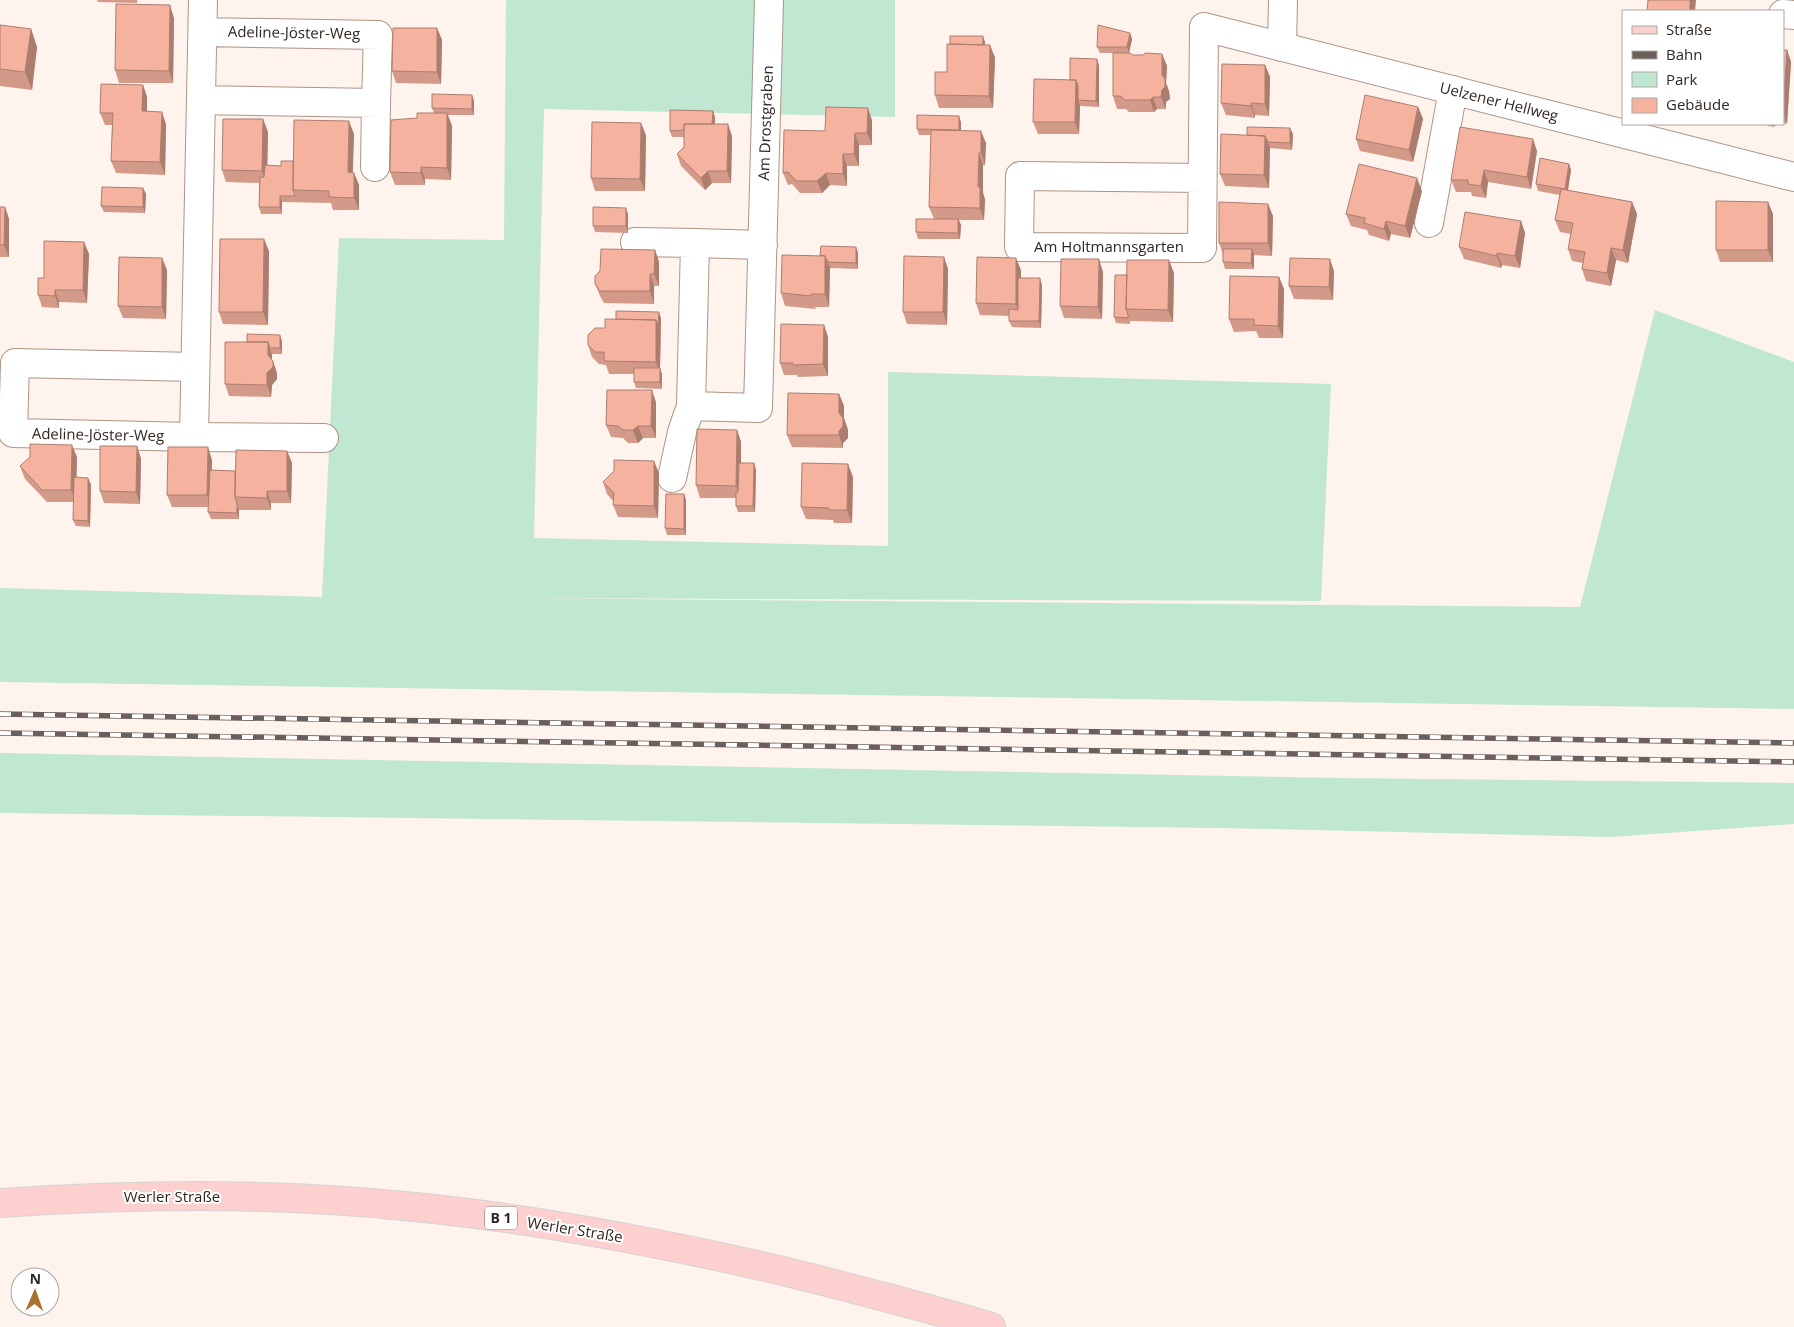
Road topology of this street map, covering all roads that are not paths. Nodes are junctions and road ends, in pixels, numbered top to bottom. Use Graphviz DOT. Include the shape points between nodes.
graph roads {
  1 [pos="203,0"];
  2 [pos="769,0"];
  3 [pos="1283,0"];
  4 [pos="1204,27"];
  5 [pos="203,32"];
  6 [pos="1282,47"];
  7 [pos="1452,90"];
  8 [pos="201,100"];
  9 [pos="376,103"];
  10 [pos="375,167"];
  11 [pos="1794,177"];
  12 [pos="1202,178"];
  13 [pos="1429,223"];
  14 [pos="635,242"];
  15 [pos="695,243"];
  16 [pos="763,245"];
  17 [pos="195,367"];
  18 [pos="691,406"];
  19 [pos="194,437"];
  20 [pos="324,438"];
  21 [pos="672,478"];
  22 [pos="0,1203"];
  23 [pos="991,1327"];
  1 -- 5 [label="street"];
  2 -- 16 [label="street, Am Drostgraben"];
  3 -- 6 [label="street"];
  4 -- 6 [label="street, Uelzener Hellweg"];
  4 -- 12 [label="street, Am Holtmannsgarten"];
  5 -- 8 [label="street"];
  5 -- 9 [label="street, Adeline-Jöster-Weg" via="378,35"];
  6 -- 7 [label="street, Uelzener Hellweg"];
  7 -- 11 [label="street, Uelzener Hellweg"];
  7 -- 13 [label="street"];
  8 -- 9 [label="street"];
  8 -- 17 [label="street"];
  9 -- 10 [label="street, Adeline-Jöster-Weg"];
  12 -- 12 [label="street, Am Holtmannsgarten" via="1020,176 1019,247 1202,248"];
  14 -- 15 [label="street"];
  15 -- 16 [label="street"];
  15 -- 18 [label="street"];
  16 -- 18 [label="street, Am Drostgraben" via="758,408"];
  17 -- 19 [label="street"];
  17 -- 19 [label="street, Adeline-Jöster-Weg" via="15,363 13,433"];
  18 -- 21 [label="street"];
  19 -- 20 [label="street, Adeline-Jöster-Weg"];
  22 -- 23 [label="main road, Werler Straße / B 1" via="152,1196 273,1197 403,1206 661,1243 823,1280"];
}
